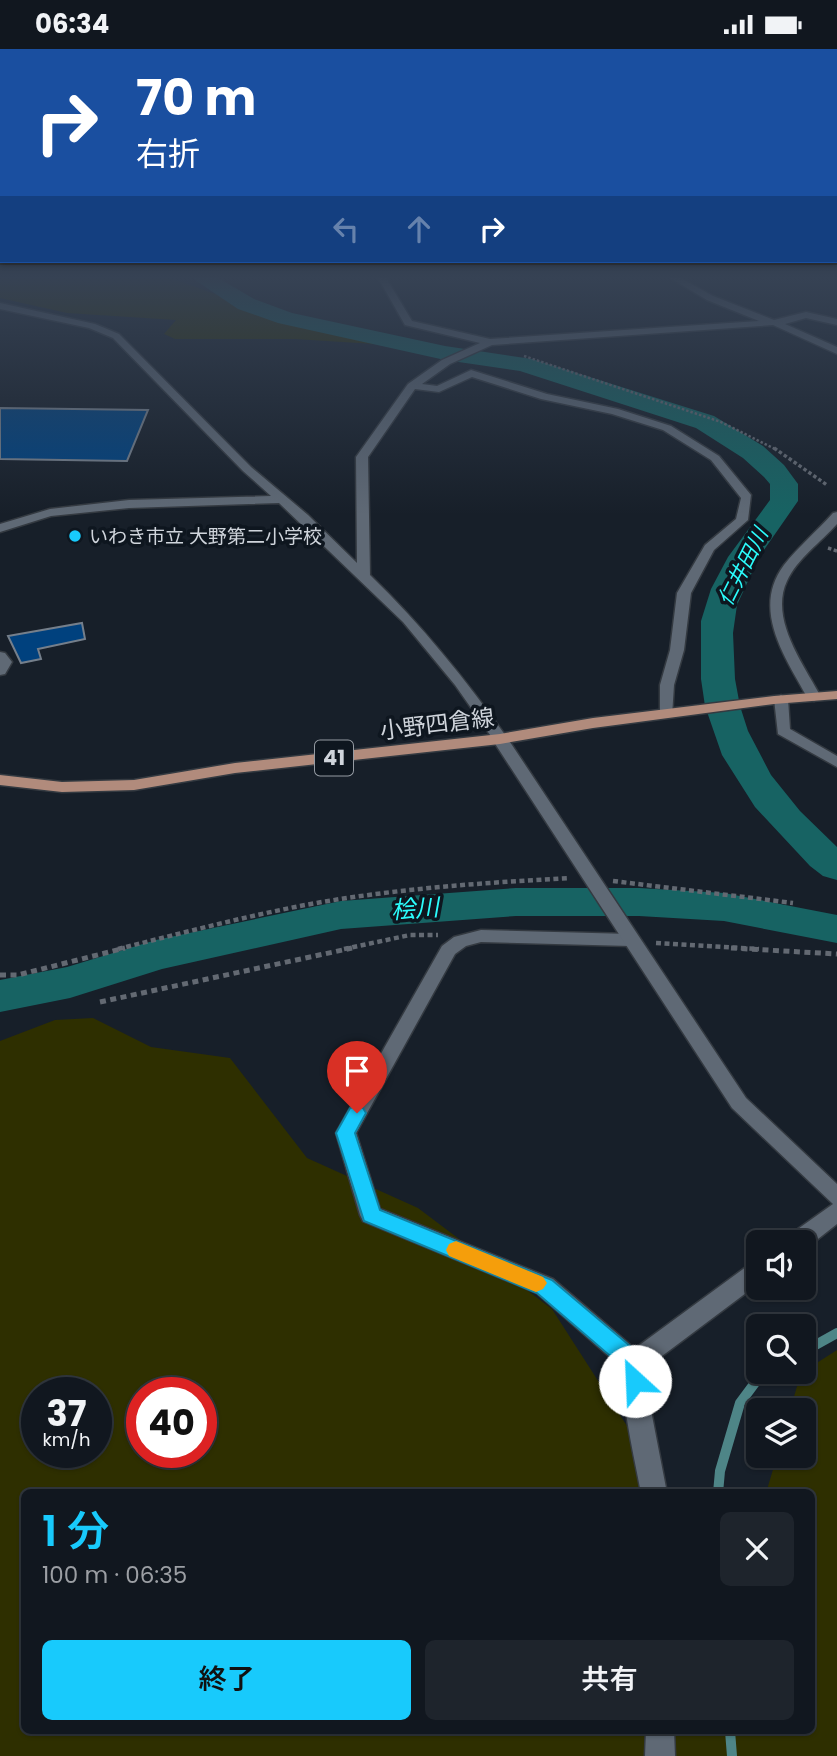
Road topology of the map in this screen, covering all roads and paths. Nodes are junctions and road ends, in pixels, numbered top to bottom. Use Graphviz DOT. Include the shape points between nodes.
graph roads {
  1 [pos="136,356"];
  2 [pos="460,356"];
  3 [pos="522,356"];
  4 [pos="412,386"];
  5 [pos="827,485"];
  6 [pos="282,499"];
  7 [pos="837,516"];
  8 [pos="0,528"];
  9 [pos="364,576"];
  10 [pos="0,656"];
  11 [pos="0,671"];
  12 [pos="837,695"];
  13 [pos="814,697"];
  14 [pos="777,700"];
  15 [pos="667,713"];
  16 [pos="500,739"];
  17 [pos="837,762"];
  18 [pos="0,780"];
  19 [pos="589,878"];
  20 [pos="793,903"];
  21 [pos="481,936"];
  22 [pos="630,940"];
  23 [pos="837,954"];
  24 [pos="0,975"];
  25 [pos="100,1002"];
  26 [pos="837,1197"];
  27 [pos="837,1212"];
  28 [pos="813,1230"];
  29 [pos="746,1280"];
  30 [pos="634,1363"];
  31 [pos="653,1489"];
  32 [pos="660,1734"];
  33 [pos="660,1756"];
  1 -- 6 [label="street"];
  2 -- 4 [label="street"];
  3 -- 5 [label="path" via="728,423 783,452"];
  4 -- 9 [label="street" via="362,457"];
  4 -- 15 [label="street" via="439,389 471,373 667,428 715,458 747,498 742,520 709,548 684,593 667,685"];
  6 -- 8 [label="street" via="129,503 50,513"];
  6 -- 9 [label="street"];
  7 -- 13 [label="street" via="787,569 777,590 775,610 780,629"];
  9 -- 16 [label="street" via="408,619"];
  10 -- 11 [label="street" via="5,662"];
  12 -- 13 [label="main road, 小野四倉線 / 41"];
  13 -- 14 [label="main road, 小野四倉線 / 41"];
  14 -- 15 [label="main road, 小野四倉線 / 41"];
  14 -- 17 [label="street" via="783,731"];
  15 -- 16 [label="main road, 小野四倉線 / 41"];
  16 -- 18 [label="main road, 小野四倉線 / 41" via="235,768 134,785 62,787"];
  16 -- 19 [label="street"];
  19 -- 20 [label="path"];
  19 -- 22 [label="street"];
  19 -- 24 [label="path" via="462,886 302,906 18,975"];
  21 -- 22 [label="street"];
  21 -- 25 [label="path" via="410,935"];
  21 -- 30 [label="street" via="460,941 448,950 346,1133 371,1215 545,1286"];
  22 -- 23 [label="path"];
  22 -- 26 [label="street" via="739,1104"];
  27 -- 28 [label="street"];
  29 -- 30 [label="street"];
  30 -- 31 [label="street"];
  32 -- 33 [label="street"];
}
